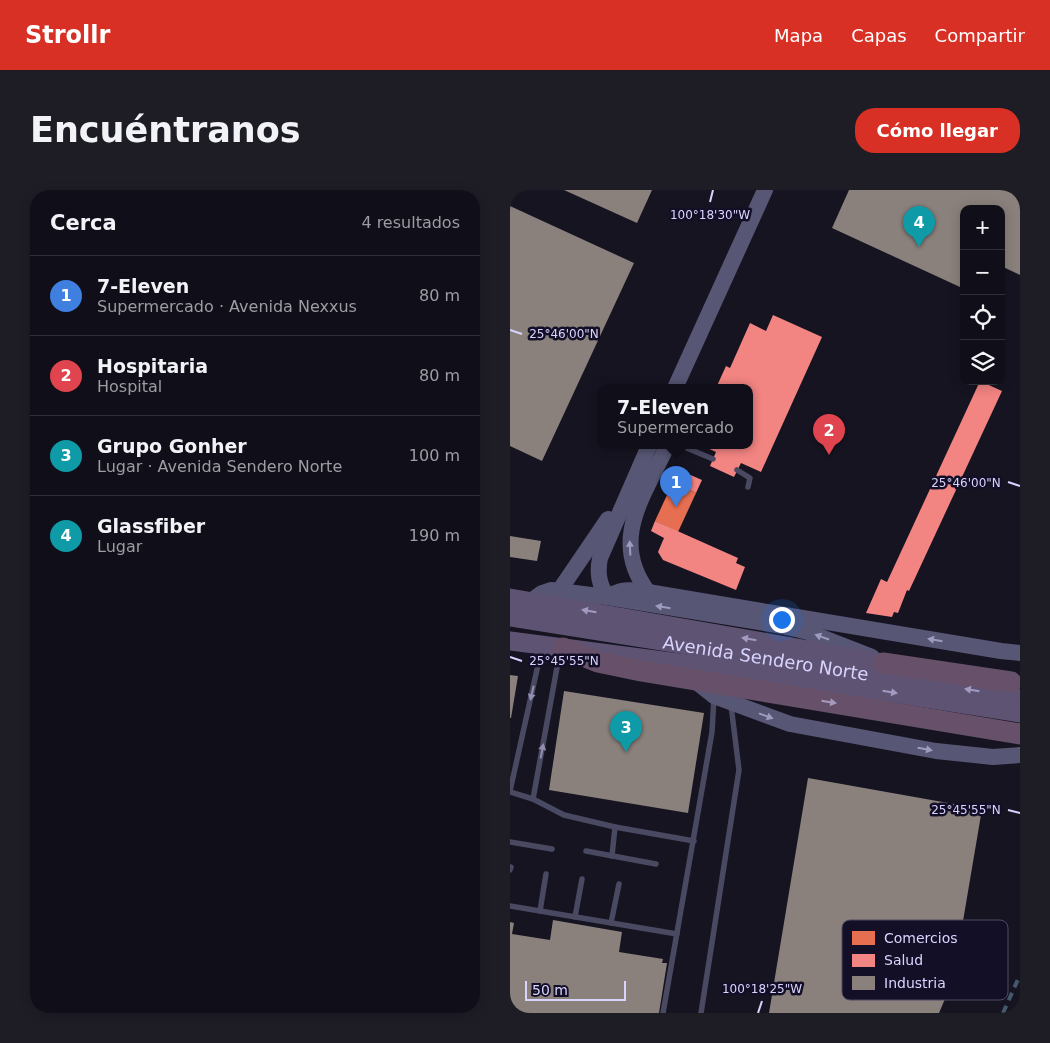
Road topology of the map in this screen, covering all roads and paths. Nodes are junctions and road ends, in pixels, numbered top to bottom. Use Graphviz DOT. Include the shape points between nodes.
graph roads {
  1 [pos="765,190"];
  2 [pos="677,384"];
  3 [pos="648,449"];
  4 [pos="666,449"];
  5 [pos="689,449"];
  6 [pos="713,459"];
  7 [pos="737,470"];
  8 [pos="632,484"];
  9 [pos="748,487"];
  10 [pos="560,592"];
  11 [pos="648,592"];
  12 [pos="607,597"];
  13 [pos="510,598"];
  14 [pos="531,601"];
  15 [pos="510,616"];
  16 [pos="510,641"];
  17 [pos="555,647"];
  18 [pos="652,650"];
  19 [pos="1001,651"];
  20 [pos="1020,653"];
  21 [pos="1020,659"];
  22 [pos="883,662"];
  23 [pos="1015,690"];
  24 [pos="723,692"];
  25 [pos="1020,712"];
  26 [pos="1020,734"];
  27 [pos="1020,755"];
  28 [pos="510,791"];
  29 [pos="533,799"];
  30 [pos="615,827"];
  31 [pos="694,841"];
  32 [pos="510,842"];
  33 [pos="552,849"];
  34 [pos="586,851"];
  35 [pos="612,856"];
  36 [pos="656,864"];
  37 [pos="546,874"];
  38 [pos="582,879"];
  39 [pos="619,884"];
  40 [pos="510,906"];
  41 [pos="540,911"];
  42 [pos="575,917"];
  43 [pos="611,923"];
  44 [pos="677,934"];
  45 [pos="664,1013"];
  46 [pos="701,1013"];
  1 -- 2 [label="street"];
  3 -- 8 [label="street"];
  11 -- 4 [label="street, one-way" via="635,573 630,537 636,513"];
  5 -- 6 [label="lane"];
  7 -- 9 [label="lane" via="750,478"];
  8 -- 10 [label="street"];
  8 -- 12 [label="street" via="600,558 598,575"];
  10 -- 12 [label="street"];
  10 -- 14 [label="street" via="547,591"];
  11 -- 12 [label="street" via="626,589"];
  19 -- 11 [label="street, one-way"];
  22 -- 12 [label="street, one-way" via="800,630"];
  13 -- 14 [label="main road"];
  22 -- 14 [label="main road, one-way"];
  15 -- 18 [label="main road, Avenida Sendero Norte"];
  16 -- 17 [label="main road, Avenida Sendero Norte"];
  17 -- 18 [label="main road, Avenida Sendero Norte"];
  17 -- 24 [label="highway" via="598,662 692,679"];
  17 -- 28 [label="lane, one-way"];
  29 -- 17 [label="lane, one-way"];
  23 -- 18 [label="main road, Avenida Sendero Norte, one-way"];
  18 -- 25 [label="main road, Avenida Sendero Norte, one-way" via="810,680"];
  19 -- 20 [label="street"];
  19 -- 21 [label="street"];
  22 -- 23 [label="highway"];
  24 -- 26 [label="highway, one-way" via="780,694"];
  24 -- 27 [label="street, one-way" via="790,724 936,751 993,757"];
  24 -- 31 [label="lane" via="712,732"];
  24 -- 46 [label="lane" via="739,770"];
  28 -- 29 [label="lane"];
  29 -- 30 [label="lane" via="564,815"];
  30 -- 31 [label="lane"];
  30 -- 35 [label="lane"];
  31 -- 44 [label="lane"];
  32 -- 33 [label="lane"];
  34 -- 35 [label="lane"];
  35 -- 36 [label="lane"];
  37 -- 41 [label="lane"];
  38 -- 42 [label="lane"];
  39 -- 43 [label="lane"];
  40 -- 41 [label="lane"];
  41 -- 42 [label="lane"];
  42 -- 43 [label="lane"];
  43 -- 44 [label="lane"];
  44 -- 45 [label="lane"];
}
